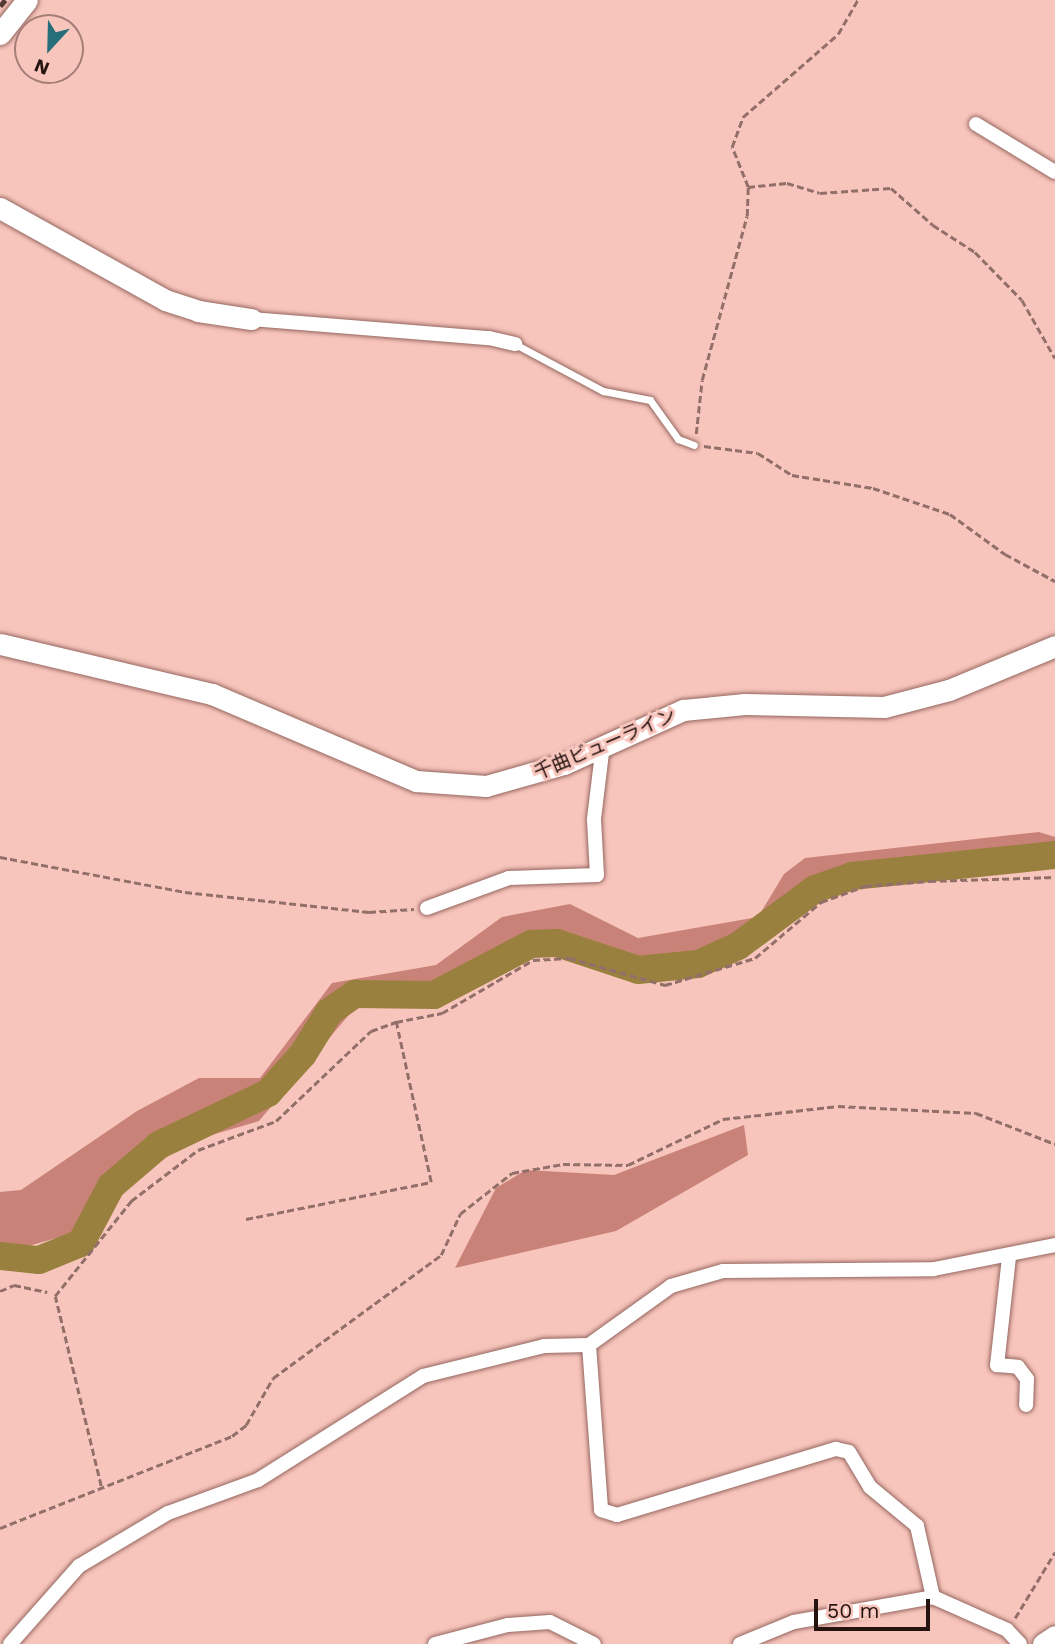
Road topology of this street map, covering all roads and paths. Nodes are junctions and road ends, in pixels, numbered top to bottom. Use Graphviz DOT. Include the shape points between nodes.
graph roads {
  1 [pos="27,0"];
  2 [pos="858,0"];
  3 [pos="0,34"];
  4 [pos="976,124"];
  5 [pos="1055,172"];
  6 [pos="748,187"];
  7 [pos="0,208"];
  8 [pos="251,319"];
  9 [pos="515,344"];
  10 [pos="1055,358"];
  11 [pos="694,445"];
  12 [pos="1055,581"];
  13 [pos="0,644"];
  14 [pos="1055,646"];
  15 [pos="603,745"];
  16 [pos="0,857"];
  17 [pos="1055,877"];
  18 [pos="929,881"];
  19 [pos="924,883"];
  20 [pos="427,908"];
  21 [pos="397,1021"];
  22 [pos="1055,1144"];
  23 [pos="246,1219"];
  24 [pos="1055,1245"];
  25 [pos="1009,1257"];
  26 [pos="0,1290"];
  27 [pos="47,1292"];
  28 [pos="589,1345"];
  29 [pos="1026,1405"];
  30 [pos="101,1486"];
  31 [pos="0,1528"];
  32 [pos="1055,1552"];
  33 [pos="933,1597"];
  34 [pos="1007,1630"];
  35 [pos="1055,1636"];
  36 [pos="10,1644"];
  37 [pos="435,1644"];
  38 [pos="594,1644"];
  39 [pos="740,1644"];
  40 [pos="1020,1644"];
  41 [pos="1043,1644"];
  1 -- 3 [label="street"];
  2 -- 6 [label="path" via="838,34 743,117 732,147"];
  4 -- 5 [label="street"];
  6 -- 10 [label="path" via="788,183 820,193 891,188 933,225 975,252 1023,300"];
  6 -- 11 [label="path" via="747,216 702,380"];
  7 -- 8 [label="street" via="165,299 198,312"];
  8 -- 9 [label="street"];
  9 -- 11 [label="lane" via="603,391 650,400 678,439"];
  11 -- 12 [label="path" via="758,453 792,475 873,488 950,513 1005,554"];
  13 -- 15 [label="street, 千曲ビューライン" via="212,694 416,781 486,786 525,779"];
  14 -- 15 [label="street, 千曲ビューライン" via="917,700 856,709 710,705 652,722"];
  15 -- 20 [label="street" via="594,819 597,875 509,878"];
  16 -- 20 [label="path" via="185,892 369,912"];
  17 -- 18 [label="path"];
  18 -- 19 [label="path"];
  18 -- 21 [label="path" via="865,886 821,902 755,958 665,985 569,958 533,960 442,1013"];
  21 -- 23 [label="path" via="431,1182"];
  21 -- 30 [label="path" via="371,1031 276,1121 198,1150 131,1201 55,1296"];
  22 -- 30 [label="path" via="976,1113 838,1105 723,1119 628,1165 563,1164 512,1173 460,1214 440,1255 273,1378 246,1425 232,1436"];
  24 -- 25 [label="street"];
  25 -- 28 [label="street" via="921,1270 723,1271 671,1286"];
  25 -- 29 [label="street" via="997,1365 1018,1367 1027,1379"];
  26 -- 27 [label="path" via="13,1285"];
  28 -- 33 [label="street" via="601,1510 617,1515 836,1449 849,1452 870,1487 917,1526 930,1566"];
  28 -- 36 [label="street" via="544,1346 423,1376 258,1480 169,1513 79,1566"];
  30 -- 31 [label="path"];
  32 -- 34 [label="path"];
  33 -- 34 [label="street"];
  33 -- 39 [label="street" via="794,1622"];
  34 -- 40 [label="street"];
  35 -- 41 [label="street"];
  37 -- 38 [label="street" via="508,1625 550,1622"];
}
